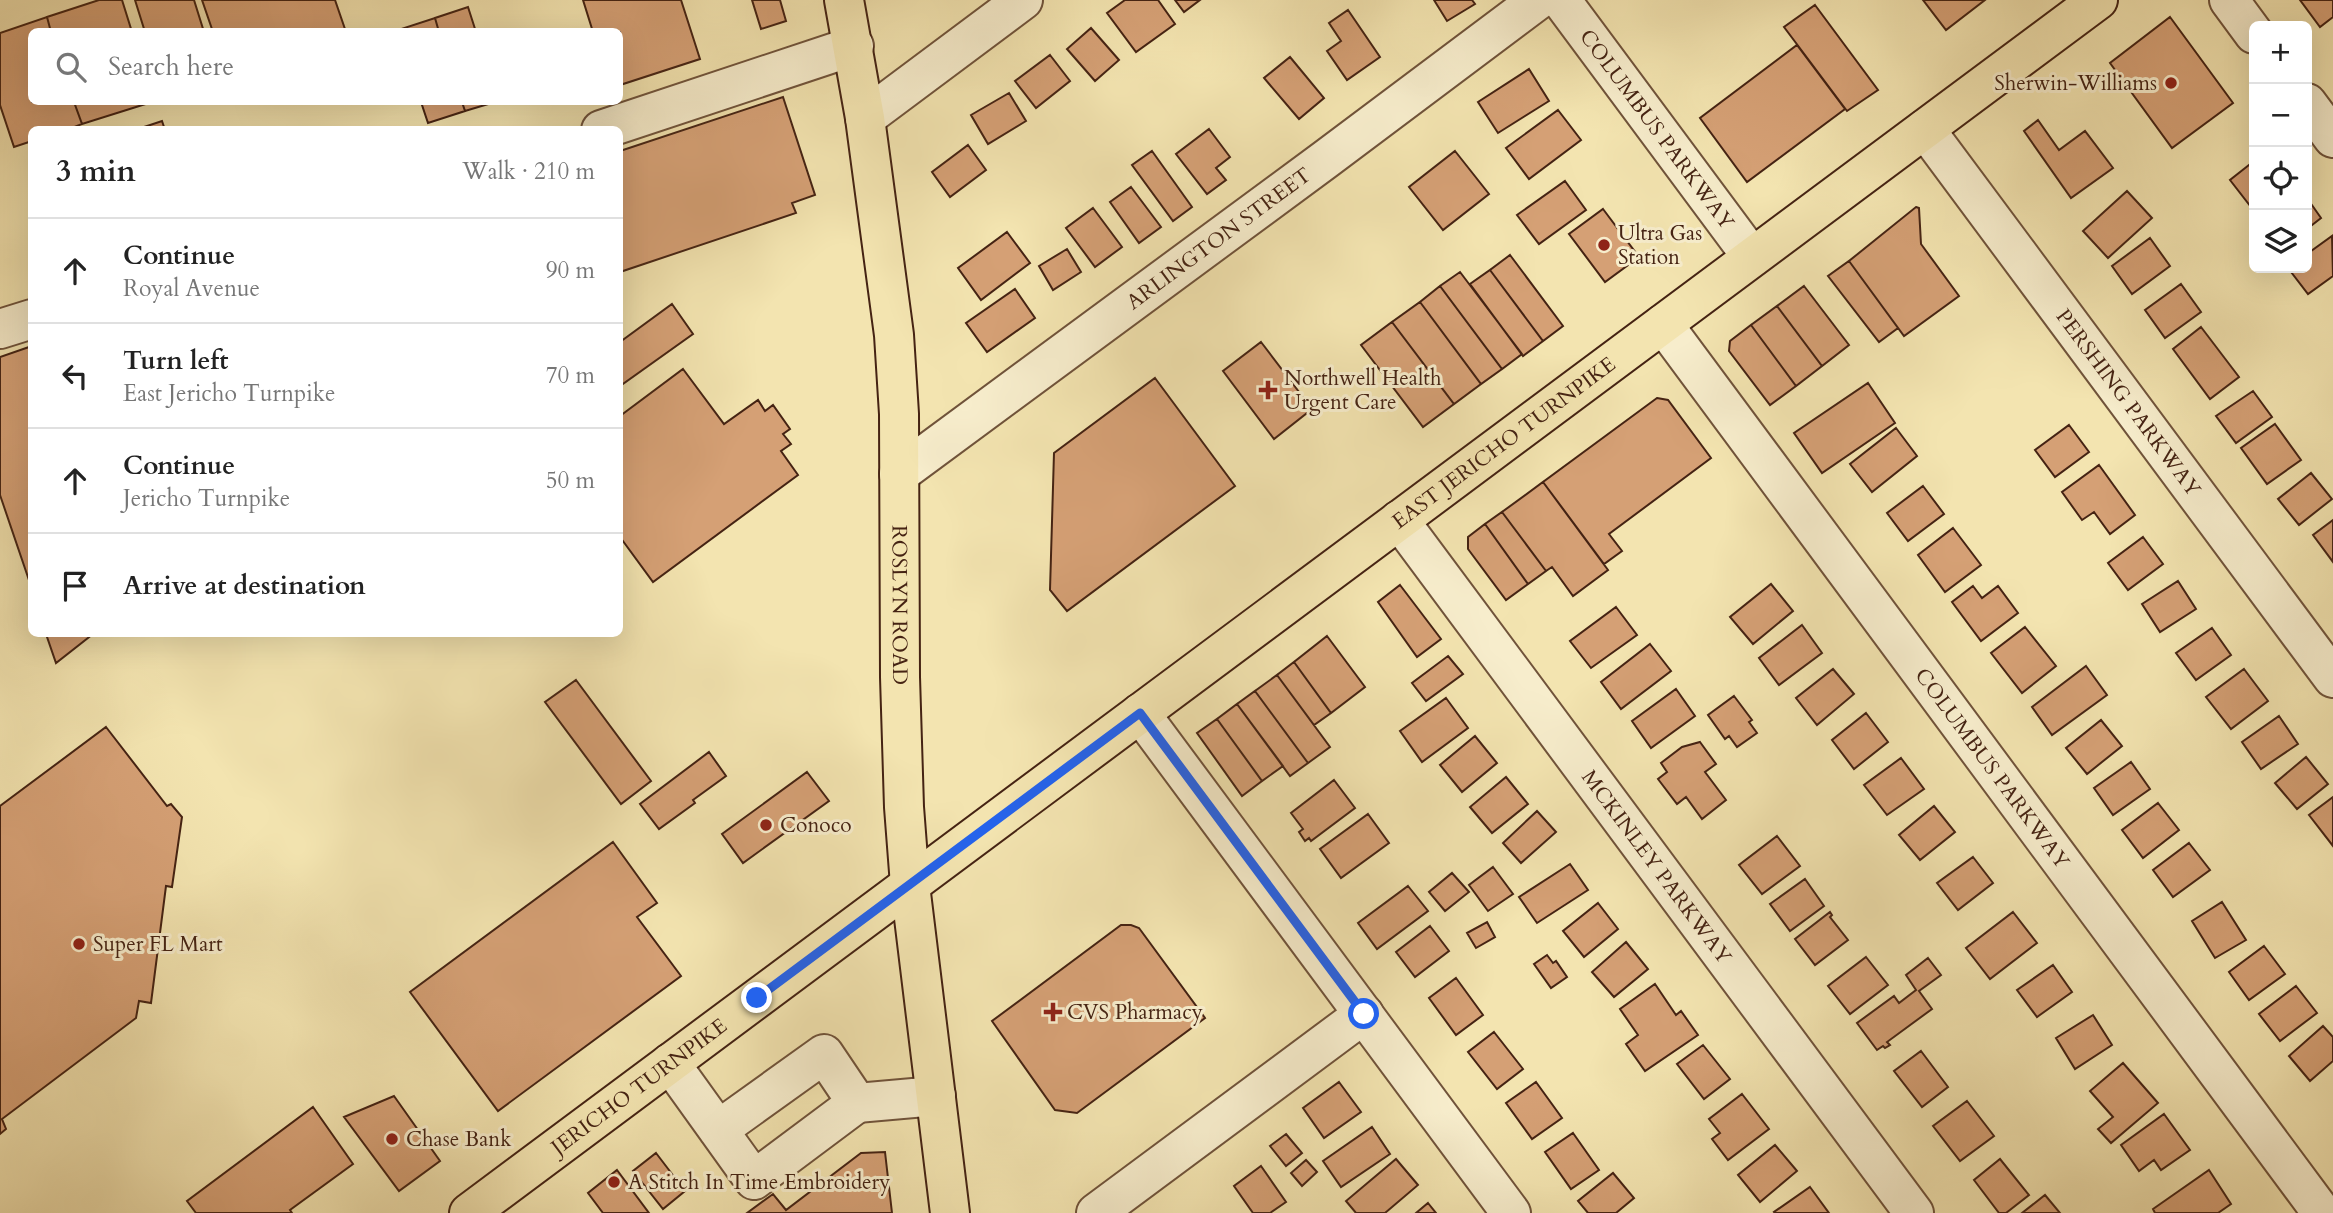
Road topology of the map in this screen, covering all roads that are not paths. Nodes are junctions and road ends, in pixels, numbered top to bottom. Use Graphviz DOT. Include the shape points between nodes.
graph roads {
  1 [pos="844,0"];
  2 [pos="1023,0"];
  3 [pos="1538,0"];
  4 [pos="1561,0"];
  5 [pos="2098,0"];
  6 [pos="2229,0"];
  7 [pos="2249,26"];
  8 [pos="854,46"];
  9 [pos="2312,110"];
  10 [pos="865,118"];
  11 [pos="613,126"];
  12 [pos="1925,129"];
  13 [pos="2333,138"];
  14 [pos="1752,257"];
  15 [pos="28,320"];
  16 [pos="1662,324"];
  17 [pos="0,329"];
  18 [pos="899,474"];
  19 [pos="1399,520"];
  20 [pos="2333,678"];
  21 [pos="1140,713"];
  22 [pos="910,885"];
  23 [pos="1364,1014"];
  24 [pos="670,1063"];
  25 [pos="936,1096"];
  26 [pos="857,1103"];
  27 [pos="718,1130"];
  28 [pos="468,1213"];
  29 [pos="950,1213"];
  30 [pos="1096,1213"];
  31 [pos="1511,1213"];
  32 [pos="1914,1213"];
  33 [pos="2322,1213"];
  1 -- 8 [label="main road, ROSLYN ROAD"];
  2 -- 10 [label="street"];
  3 -- 18 [label="street, ARLINGTON STREET"];
  4 -- 14 [label="street, COLUMBUS PARKWAY"];
  5 -- 12 [label="main road, EAST JERICHO TURNPIKE"];
  6 -- 7 [label="street"];
  8 -- 10 [label="main road, ROSLYN ROAD"];
  8 -- 11 [label="street"];
  9 -- 13 [label="street"];
  10 -- 18 [label="main road, ROSLYN ROAD" via="895,346"];
  12 -- 14 [label="main road, EAST JERICHO TURNPIKE"];
  12 -- 20 [label="street, PERSHING PARKWAY"];
  14 -- 16 [label="main road, EAST JERICHO TURNPIKE"];
  15 -- 17 [label="street"];
  16 -- 19 [label="main road, EAST JERICHO TURNPIKE"];
  16 -- 33 [label="street, COLUMBUS PARKWAY"];
  18 -- 22 [label="main road, ROSLYN ROAD" via="901,713"];
  19 -- 21 [label="main road, EAST JERICHO TURNPIKE"];
  19 -- 32 [label="street, MCKINLEY PARKWAY"];
  21 -- 22 [label="main road, EAST JERICHO TURNPIKE"];
  21 -- 23 [label="street"];
  22 -- 24 [label="main road, JERICHO TURNPIKE"];
  22 -- 25 [label="main road, ROSLYN ROAD"];
  23 -- 30 [label="street"];
  23 -- 31 [label="street"];
  24 -- 27 [label="street"];
  24 -- 28 [label="main road, JERICHO TURNPIKE"];
  25 -- 26 [label="street"];
  25 -- 29 [label="main road, ROSLYN ROAD"];
  26 -- 27 [label="street" via="824,1054"];
  26 -- 27 [label="street" via="754,1180"];
}
